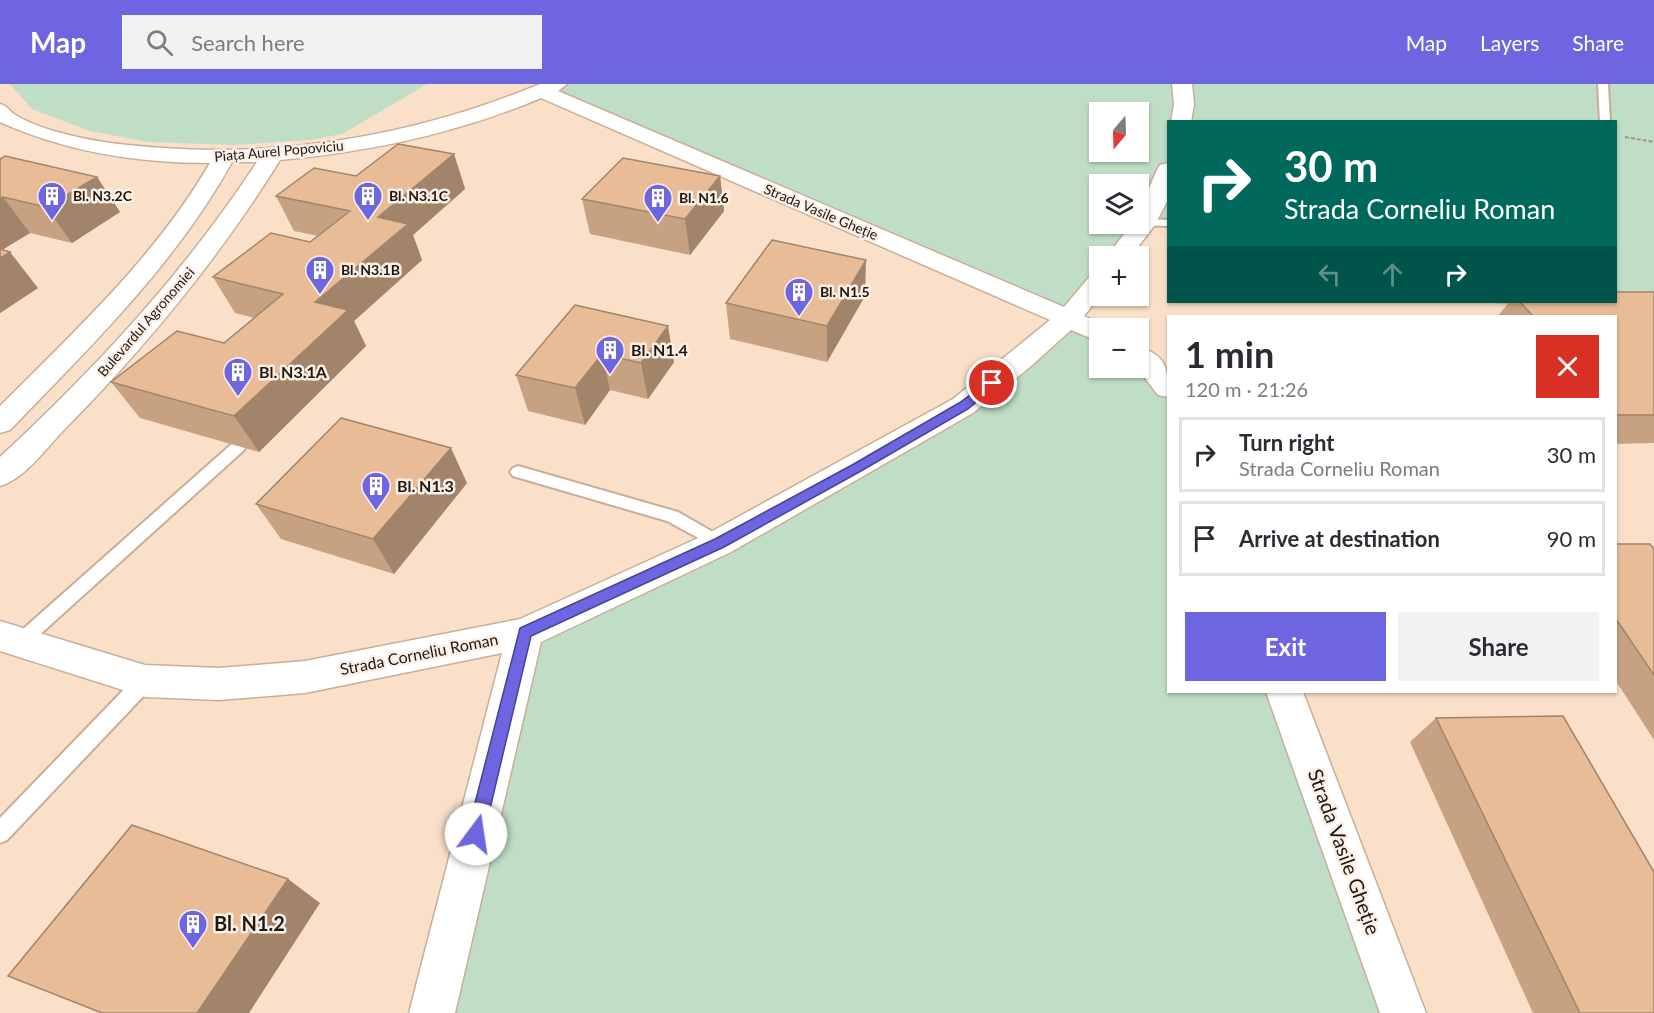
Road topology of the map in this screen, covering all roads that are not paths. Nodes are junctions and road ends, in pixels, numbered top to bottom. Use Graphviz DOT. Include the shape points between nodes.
graph roads {
  1 [pos="1182,84"];
  2 [pos="1603,84"];
  3 [pos="550,88"];
  4 [pos="2,116"];
  5 [pos="1181,120"];
  6 [pos="1605,120"];
  7 [pos="273,153"];
  8 [pos="224,157"];
  9 [pos="1167,175"];
  10 [pos="1157,223"];
  11 [pos="1131,246"];
  12 [pos="1089,293"];
  13 [pos="1068,318"];
  14 [pos="1089,328"];
  15 [pos="1149,363"];
  16 [pos="1167,387"];
  17 [pos="0,423"];
  18 [pos="239,446"];
  19 [pos="518,472"];
  20 [pos="0,475"];
  21 [pos="720,543"];
  22 [pos="525,633"];
  23 [pos="10,640"];
  24 [pos="145,681"];
  25 [pos="1285,693"];
  26 [pos="0,833"];
  27 [pos="432,1013"];
  28 [pos="1403,1013"];
  1 -- 5 [label="street"];
  2 -- 6 [label="lane"];
  3 -- 7 [label="street, Piața Aurel Popoviciu" via="431,128 357,144"];
  3 -- 13 [label="street, Strada Vasile Gheție"];
  4 -- 8 [label="street, Piața Aurel Popoviciu" via="70,141 133,153"];
  7 -- 8 [label="street, Piața Aurel Popoviciu"];
  7 -- 20 [label="street, Bulevardul Agronomiei" via="177,291 123,353"];
  8 -- 17 [label="street, Bulevardul Agronomiei" via="198,203 125,296"];
  9 -- 10 [label="street"];
  10 -- 11 [label="street"];
  12 -- 13 [label="street, Strada Corneliu Roman"];
  13 -- 14 [label="street, Strada Vasile Gheție"];
  13 -- 21 [label="street, Strada Corneliu Roman" via="963,406"];
  15 -- 16 [label="street"];
  18 -- 23 [label="lane"];
  19 -- 21 [label="lane" via="672,516"];
  21 -- 22 [label="street, Strada Corneliu Roman"];
  22 -- 24 [label="street, Strada Corneliu Roman" via="305,677 219,684"];
  22 -- 27 [label="street"];
  23 -- 24 [label="street, Strada Corneliu Roman"];
  24 -- 26 [label="lane"];
  25 -- 28 [label="street, Strada Vasile Gheție"];
}
